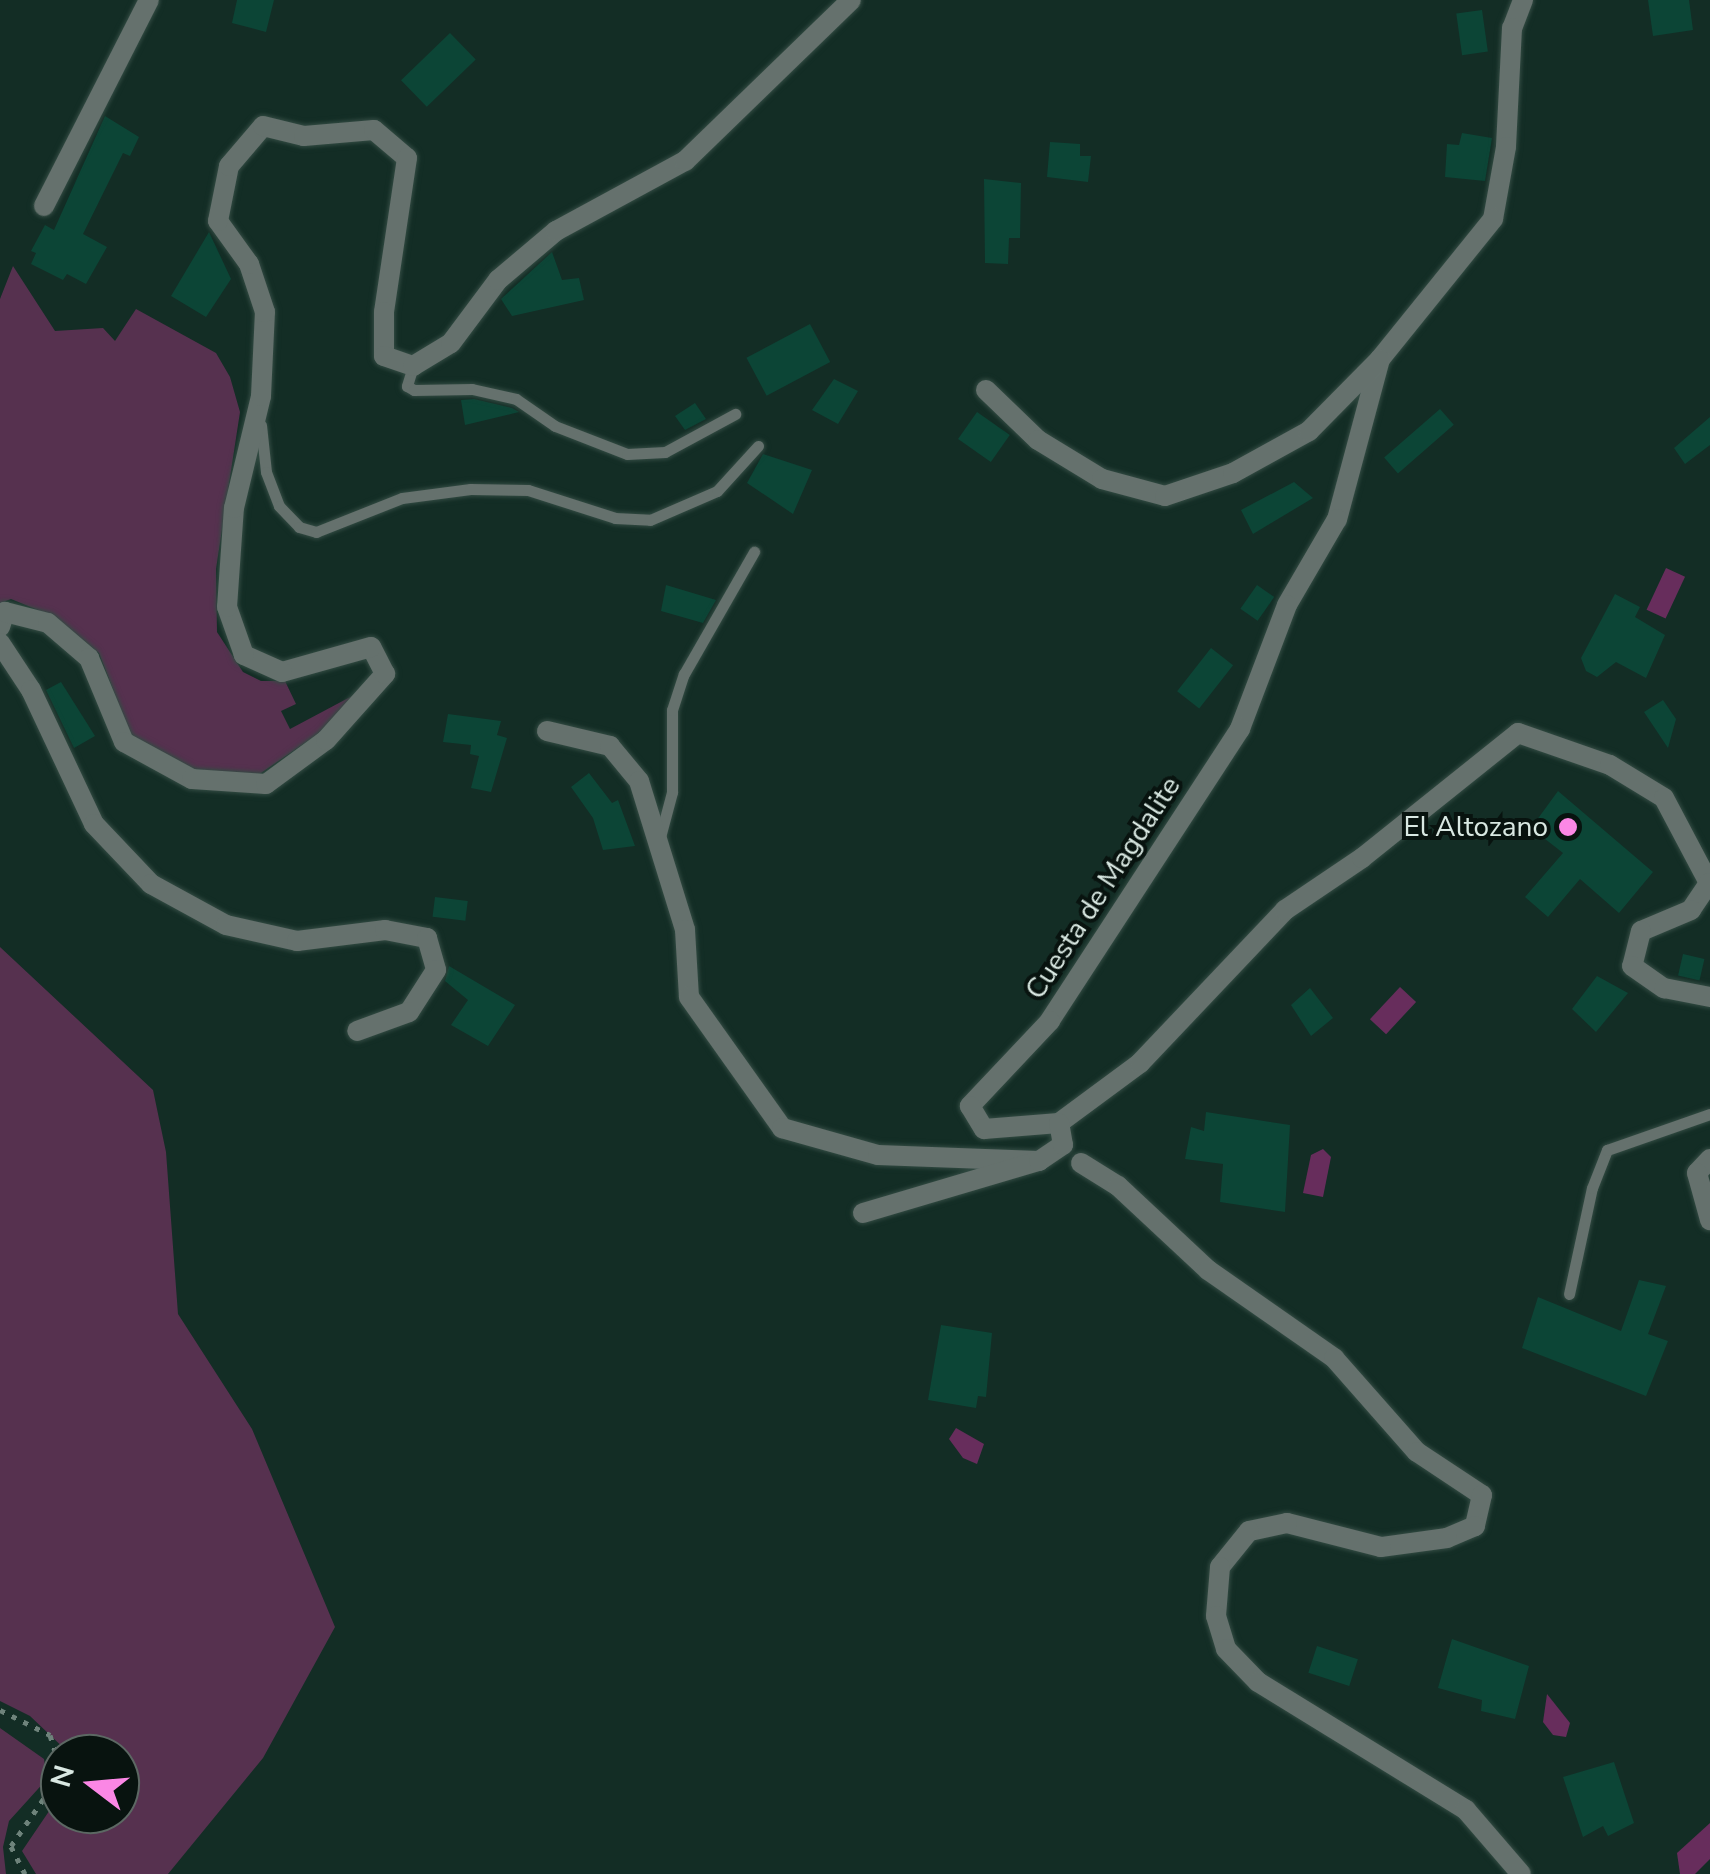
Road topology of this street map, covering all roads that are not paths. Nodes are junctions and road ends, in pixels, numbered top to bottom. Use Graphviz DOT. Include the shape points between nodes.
graph roads {
  1 [pos="149,0"];
  2 [pos="851,0"];
  3 [pos="1523,0"];
  4 [pos="44,206"];
  5 [pos="1380,359"];
  6 [pos="413,366"];
  7 [pos="986,390"];
  8 [pos="261,396"];
  9 [pos="735,414"];
  10 [pos="758,446"];
  11 [pos="754,552"];
  12 [pos="0,628"];
  13 [pos="0,644"];
  14 [pos="547,731"];
  15 [pos="657,850"];
  16 [pos="1710,997"];
  17 [pos="356,1031"];
  18 [pos="1710,1114"];
  19 [pos="1059,1122"];
  20 [pos="1063,1146"];
  21 [pos="1040,1161"];
  22 [pos="1081,1163"];
  23 [pos="1706,1169"];
  24 [pos="864,1213"];
  25 [pos="1710,1220"];
  26 [pos="1570,1294"];
  27 [pos="1521,1874"];
  1 -- 4 [label="street"];
  2 -- 6 [label="street" via="684,161 556,230 498,280 451,344"];
  3 -- 5 [label="street, Cuesta de Magdalite" via="1512,28 1506,147 1493,219"];
  5 -- 7 [label="street" via="1308,431 1232,473 1165,496 1102,480 1038,440"];
  5 -- 19 [label="street, Cuesta de Magdalite" via="1337,518 1286,605 1240,729 1050,1021 970,1106 984,1129"];
  6 -- 8 [label="street" via="384,356 384,312 407,158 374,130 304,136 263,126 229,166 218,220 249,264 265,312"];
  6 -- 9 [label="lane" via="407,386 414,390 472,389 516,399 555,426 626,454 665,452"];
  8 -- 10 [label="lane" via="266,472 279,506 299,527 316,532 402,498 470,489 528,490 615,518 650,520 716,492"];
  8 -- 12 [label="street" via="234,508 226,607 244,655 282,672 370,647 385,674 326,740 266,784 192,779 124,742 88,658 48,623 6,612"];
  11 -- 15 [label="lane" via="684,674 672,710 672,792"];
  13 -- 17 [label="street" via="31,690 94,824 151,884 226,925 298,941 385,930 427,938 436,970 409,1012"];
  14 -- 15 [label="street" via="610,746 640,781"];
  15 -- 21 [label="street" via="686,930 690,997 782,1128 878,1156"];
  16 -- 19 [label="street" via="1664,988 1632,966 1641,931 1691,910 1708,884 1664,798 1610,765 1518,733 1285,910 1140,1063"];
  18 -- 26 [label="lane" via="1608,1150 1592,1188"];
  19 -- 20 [label="street"];
  20 -- 21 [label="street"];
  20 -- 22 [label="lane"];
  21 -- 24 [label="street"];
  22 -- 27 [label="street" via="1118,1186 1208,1270 1334,1358 1418,1452 1482,1495 1475,1526 1447,1538 1381,1547 1287,1524 1248,1531 1220,1567 1216,1616 1226,1648 1258,1682 1466,1810"];
  23 -- 25 [label="street"];
}
